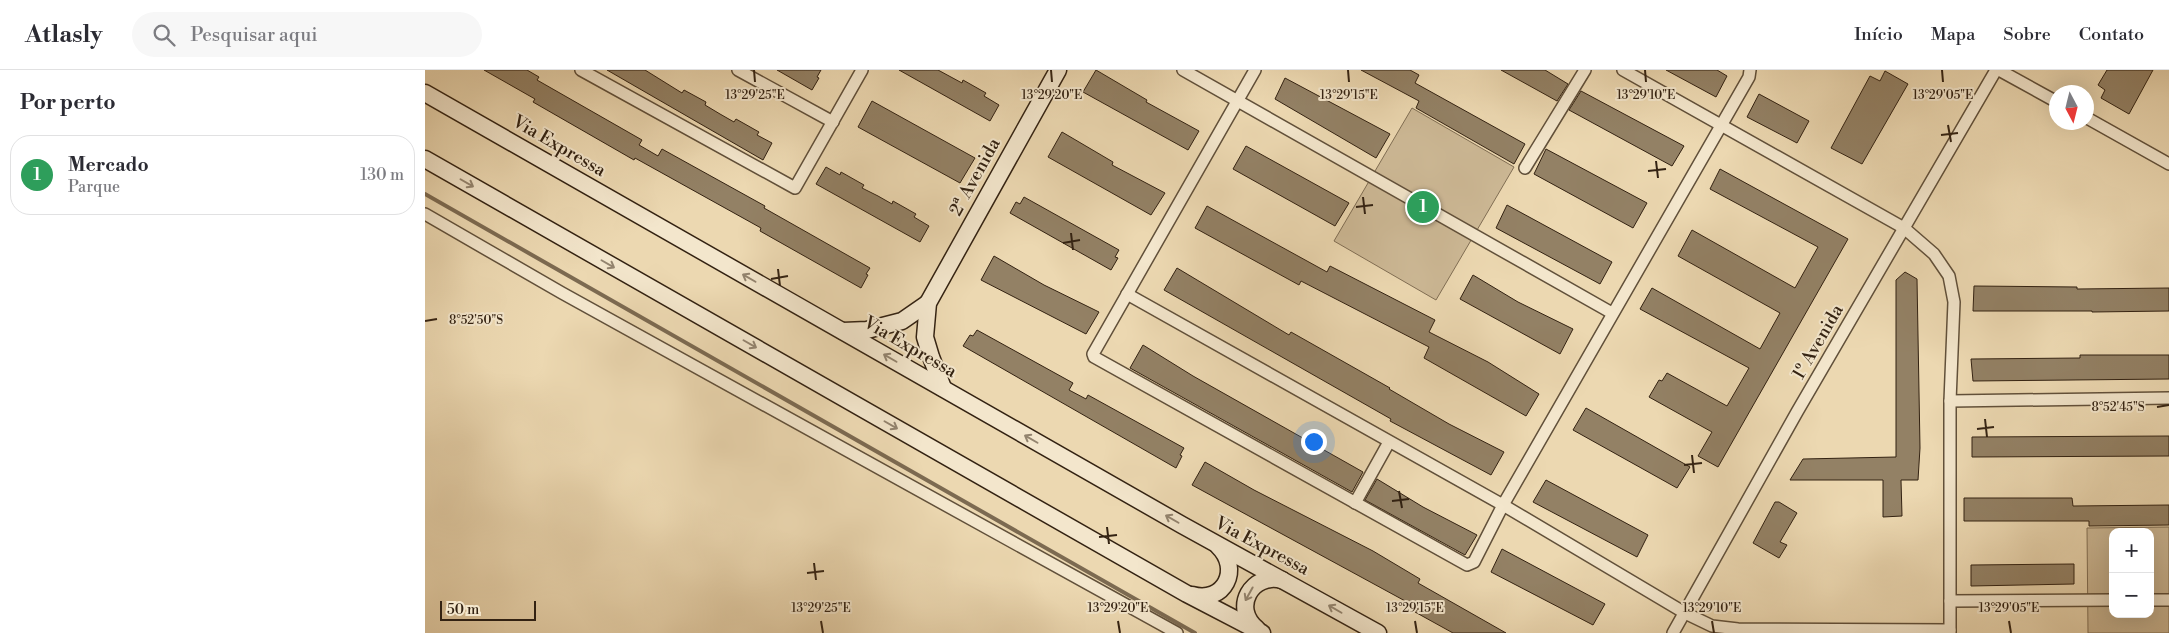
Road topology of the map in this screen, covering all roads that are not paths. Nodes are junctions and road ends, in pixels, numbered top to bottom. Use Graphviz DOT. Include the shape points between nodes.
graph roads {
  1 [pos="581,70"];
  2 [pos="738,70"];
  3 [pos="862,70"];
  4 [pos="1058,70"];
  5 [pos="1183,70"];
  6 [pos="1255,70"];
  7 [pos="1585,70"];
  8 [pos="1623,70"];
  9 [pos="1750,70"];
  10 [pos="1997,70"];
  11 [pos="425,93"];
  12 [pos="2049,98"];
  13 [pos="1238,100"];
  14 [pos="833,122"];
  15 [pos="2094,122"];
  16 [pos="1721,124"];
  17 [pos="425,159"];
  18 [pos="2169,164"];
  19 [pos="1525,168"];
  20 [pos="425,214"];
  21 [pos="1904,228"];
  22 [pos="1127,294"];
  23 [pos="928,303"];
  24 [pos="1613,313"];
  25 [pos="843,331"];
  26 [pos="943,388"];
  27 [pos="2169,398"];
  28 [pos="1950,401"];
  29 [pos="1389,442"];
  30 [pos="1355,503"];
  31 [pos="1503,506"];
  32 [pos="1215,543"];
  33 [pos="1289,583"];
  34 [pos="1187,594"];
  35 [pos="2109,600"];
  36 [pos="2154,600"];
  37 [pos="2169,600"];
  38 [pos="1950,601"];
  39 [pos="1685,612"];
  40 [pos="1950,632"];
  41 [pos="1177,633"];
  42 [pos="1262,633"];
  43 [pos="1377,633"];
  44 [pos="1673,633"];
  1 -- 14 [label="street" via="795,188"];
  2 -- 14 [label="street"];
  3 -- 14 [label="street"];
  4 -- 23 [label="main road, 2ª Avenida"];
  5 -- 13 [label="street"];
  6 -- 13 [label="street"];
  7 -- 19 [label="street"];
  8 -- 16 [label="street"];
  9 -- 16 [label="street" via="1749,78"];
  10 -- 12 [label="street"];
  10 -- 21 [label="street, 1º Avenida"];
  25 -- 11 [label="main road, Via Expressa, one-way"];
  13 -- 22 [label="street"];
  13 -- 24 [label="street"];
  15 -- 18 [label="street"];
  16 -- 21 [label="street"];
  16 -- 24 [label="street"];
  17 -- 34 [label="main road, one-way"];
  20 -- 41 [label="street" via="561,293"];
  21 -- 28 [label="street" via="1934,254 1949,276 1953,302"];
  21 -- 39 [label="street, 1º Avenida"];
  22 -- 29 [label="street"];
  22 -- 30 [label="street" via="1093,354 1095,359"];
  23 -- 25 [label="main road" via="902,321 867,330"];
  23 -- 26 [label="main road" via="925,337"];
  24 -- 31 [label="street"];
  26 -- 25 [label="main road, Via Expressa, one-way"];
  32 -- 26 [label="main road, Via Expressa, one-way"];
  27 -- 28 [label="street"];
  28 -- 38 [label="street"];
  29 -- 30 [label="street"];
  29 -- 31 [label="street"];
  30 -- 31 [label="street" via="1467,565 1474,562"];
  31 -- 39 [label="street"];
  32 -- 33 [label="main road, Via Expressa"];
  32 -- 34 [label="main road" via="1229,562 1227,580 1210,596"];
  33 -- 42 [label="main road, one-way" via="1267,579 1255,584 1247,595 1247,616"];
  43 -- 33 [label="main road, Via Expressa, one-way"];
  34 -- 42 [label="main road"];
  35 -- 38 [label="street"];
  36 -- 37 [label="street"];
  38 -- 40 [label="street"];
  39 -- 40 [label="street" via="1712,626 1737,629"];
  39 -- 44 [label="street, 1º Avenida"];
}
